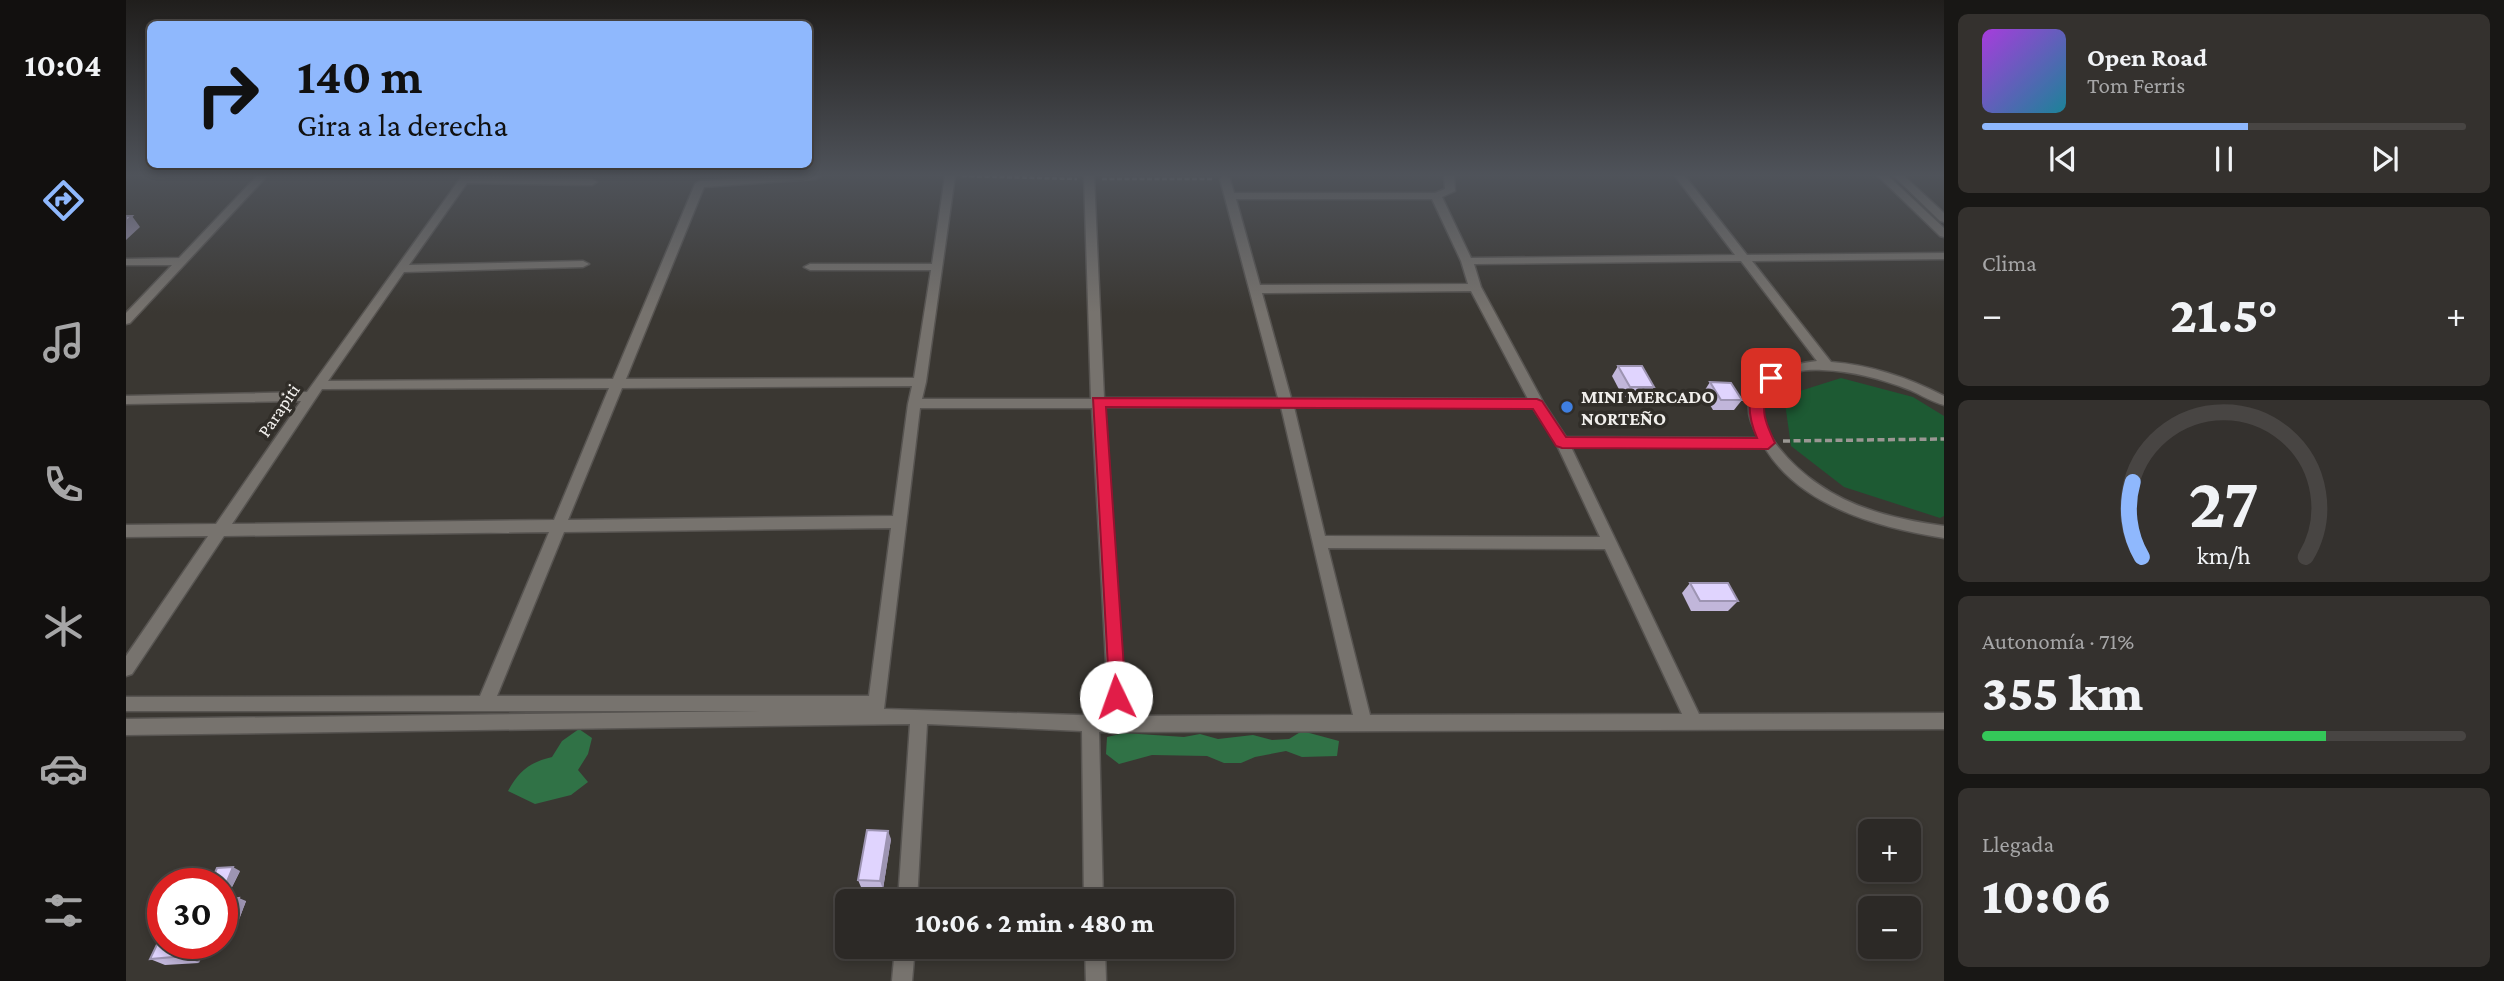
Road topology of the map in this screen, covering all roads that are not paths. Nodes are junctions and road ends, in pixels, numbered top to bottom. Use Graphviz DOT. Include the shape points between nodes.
graph roads {
  1 [pos="219,222"];
  2 [pos="436,222"];
  3 [pos="684,222"];
  4 [pos="943,222"];
  5 [pos="1091,222"];
  6 [pos="1237,222"];
  7 [pos="1448,222"];
  8 [pos="1714,222"];
  9 [pos="1931,222"];
  10 [pos="1944,234"];
  11 [pos="1741,256"];
  12 [pos="1944,256"];
  13 [pos="183,261"];
  14 [pos="1467,261"];
  15 [pos="126,262"];
  16 [pos="583,264"];
  17 [pos="810,267"];
  18 [pos="937,267"];
  19 [pos="403,269"];
  20 [pos="1475,287"];
  21 [pos="1255,289"];
  22 [pos="126,320"];
  23 [pos="1827,365"];
  24 [pos="920,382"];
  25 [pos="615,384"];
  26 [pos="314,390"];
  27 [pos="126,400"];
  28 [pos="1286,401"];
  29 [pos="1944,401"];
  30 [pos="1098,402"];
  31 [pos="914,404"];
  32 [pos="1537,404"];
  33 [pos="1562,442"];
  34 [pos="1768,443"];
  35 [pos="899,522"];
  36 [pos="557,528"];
  37 [pos="126,530"];
  38 [pos="219,531"];
  39 [pos="1944,532"];
  40 [pos="1319,542"];
  41 [pos="1609,543"];
  42 [pos="126,669"];
  43 [pos="126,705"];
  44 [pos="485,705"];
  45 [pos="875,710"];
  46 [pos="919,716"];
  47 [pos="1944,721"];
  48 [pos="1694,722"];
  49 [pos="1363,723"];
  50 [pos="1090,724"];
  51 [pos="1118,724"];
  52 [pos="126,727"];
  53 [pos="909,889"];
  54 [pos="1094,889"];
  55 [pos="904,959"];
  56 [pos="1095,959"];
  57 [pos="902,981"];
  58 [pos="1096,981"];
  1 -- 13 [label="street"];
  2 -- 19 [label="street, Parapiti"];
  3 -- 25 [label="street"];
  4 -- 18 [label="street"];
  5 -- 30 [label="street"];
  6 -- 21 [label="street"];
  7 -- 14 [label="street"];
  8 -- 11 [label="street"];
  9 -- 10 [label="street"];
  11 -- 12 [label="street"];
  11 -- 14 [label="street"];
  11 -- 23 [label="street"];
  13 -- 15 [label="street"];
  13 -- 22 [label="street"];
  14 -- 20 [label="street"];
  16 -- 19 [label="street"];
  17 -- 18 [label="street"];
  18 -- 24 [label="street"];
  19 -- 26 [label="street, Parapiti"];
  20 -- 21 [label="street"];
  20 -- 32 [label="street"];
  21 -- 28 [label="street"];
  23 -- 29 [label="street" via="1898,379"];
  23 -- 34 [label="street" via="1795,368 1771,378 1757,395 1756,417"];
  24 -- 25 [label="street"];
  24 -- 31 [label="street"];
  25 -- 26 [label="street"];
  25 -- 36 [label="street"];
  26 -- 27 [label="street"];
  26 -- 38 [label="street, Parapiti"];
  28 -- 30 [label="street"];
  28 -- 32 [label="street"];
  28 -- 40 [label="street"];
  30 -- 31 [label="street"];
  30 -- 51 [label="street"];
  31 -- 35 [label="street"];
  32 -- 33 [label="street"];
  33 -- 34 [label="street"];
  33 -- 41 [label="street"];
  34 -- 39 [label="street" via="1791,470 1826,495 1868,516"];
  35 -- 36 [label="street"];
  35 -- 45 [label="street"];
  36 -- 38 [label="street"];
  36 -- 44 [label="street"];
  37 -- 38 [label="street"];
  38 -- 42 [label="street, Parapiti"];
  40 -- 41 [label="street"];
  40 -- 49 [label="street"];
  41 -- 48 [label="street"];
  43 -- 44 [label="street"];
  44 -- 45 [label="street"];
  45 -- 46 [label="street"];
  45 -- 52 [label="street"];
  46 -- 50 [label="street"];
  46 -- 53 [label="street"];
  47 -- 48 [label="street"];
  48 -- 49 [label="street"];
  49 -- 51 [label="street"];
  50 -- 51 [label="street"];
  50 -- 54 [label="street"];
  55 -- 57 [label="street"];
  56 -- 58 [label="street"];
}
